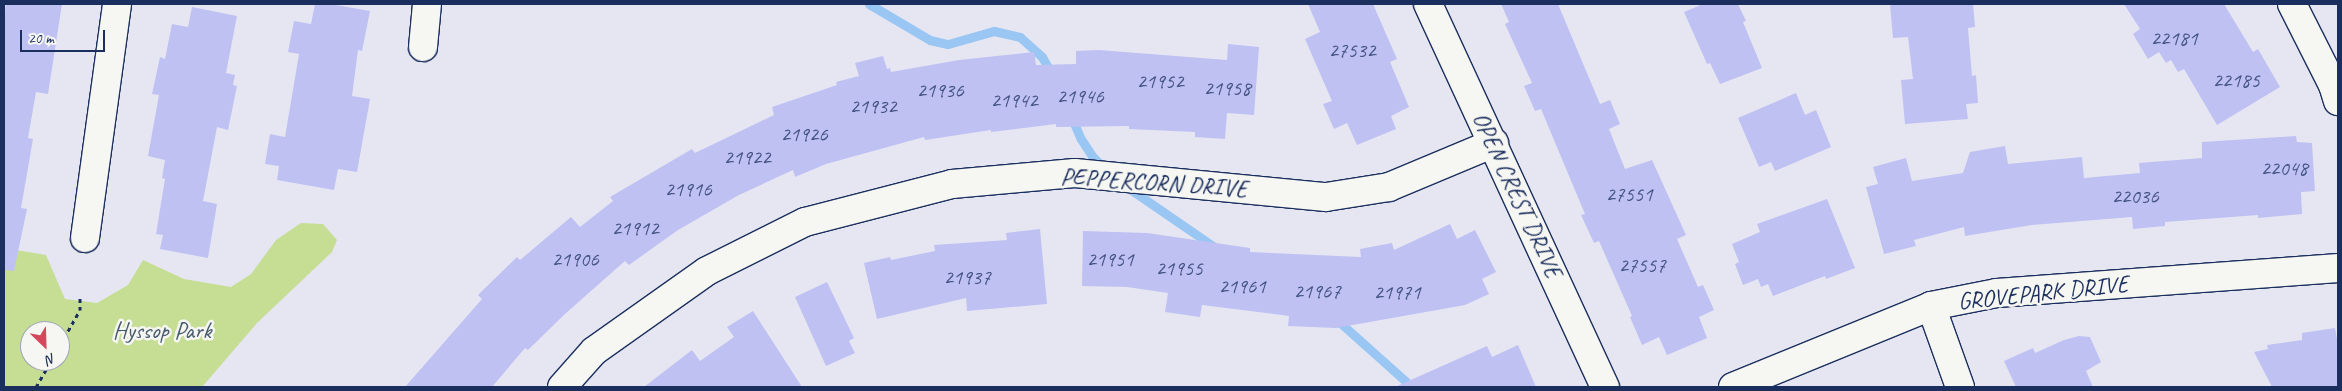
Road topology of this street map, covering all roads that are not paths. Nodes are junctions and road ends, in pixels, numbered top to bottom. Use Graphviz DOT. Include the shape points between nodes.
graph roads {
  1 [pos="117,4"];
  2 [pos="427,4"];
  3 [pos="1428,4"];
  4 [pos="2292,4"];
  5 [pos="423,47"];
  6 [pos="2338,101"];
  7 [pos="1494,143"];
  8 [pos="84,238"];
  9 [pos="2338,268"];
  10 [pos="1931,306"];
  11 [pos="562,387"];
  12 [pos="1605,387"];
  13 [pos="1733,387"];
  14 [pos="1960,387"];
  1 -- 8 [label="street"];
  2 -- 5 [label="street"];
  3 -- 7 [label="street, OPEN CREST DRIVE"];
  4 -- 6 [label="street"];
  7 -- 11 [label="street, PEPPERCORN DRIVE" via="1389,187 1326,197 1075,173 952,184 806,222 706,271 594,351"];
  7 -- 12 [label="street, OPEN CREST DRIVE"];
  9 -- 10 [label="street, GROVEPARK DRIVE" via="1997,293"];
  10 -- 13 [label="street, GROVEPARK DRIVE"];
  10 -- 14 [label="street"];
}
